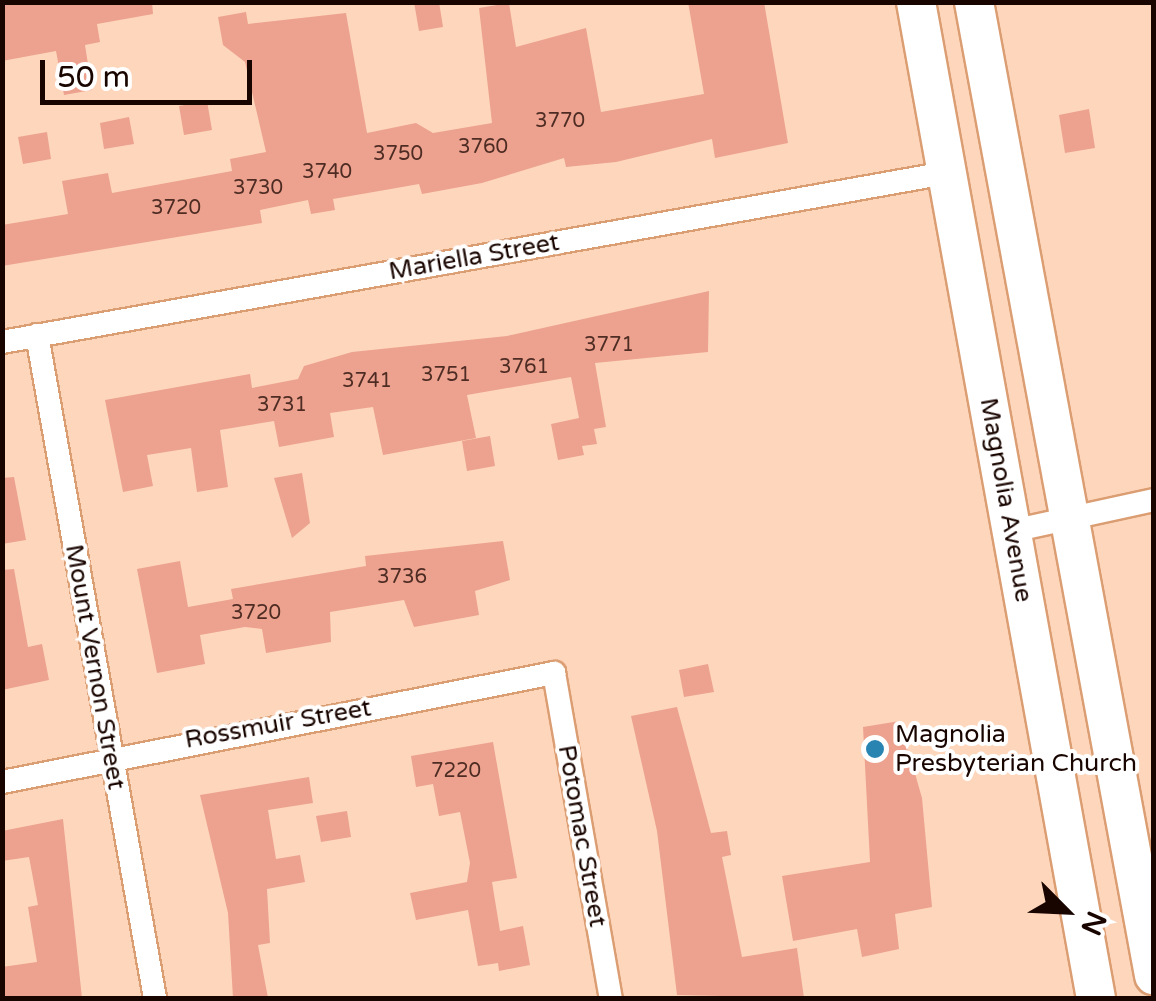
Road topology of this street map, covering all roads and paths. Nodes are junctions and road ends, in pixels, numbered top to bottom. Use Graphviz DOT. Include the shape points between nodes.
graph roads {
  1 [pos="916,2"];
  2 [pos="974,2"];
  3 [pos="946,173"];
  4 [pos="37,335"];
  5 [pos="2,342"];
  6 [pos="1154,500"];
  7 [pos="1067,517"];
  8 [pos="1012,530"];
  9 [pos="554,673"];
  10 [pos="110,755"];
  11 [pos="2,782"];
  12 [pos="1154,976"];
  13 [pos="155,998"];
  14 [pos="611,998"];
  15 [pos="1096,998"];
  1 -- 3 [label="main road, Magnolia Avenue"];
  2 -- 7 [label="main road"];
  3 -- 4 [label="street, Mariella Street"];
  3 -- 8 [label="main road, Magnolia Avenue"];
  4 -- 5 [label="street, Mariella Street"];
  4 -- 10 [label="street, Mount Vernon Street"];
  6 -- 7 [label="street"];
  7 -- 8 [label="street"];
  7 -- 12 [label="main road"];
  8 -- 15 [label="main road, Magnolia Avenue"];
  9 -- 10 [label="street, Rossmuir Street"];
  9 -- 14 [label="street, Potomac Street"];
  10 -- 11 [label="street, Rossmuir Street"];
  10 -- 13 [label="street, Mount Vernon Street"];
}
